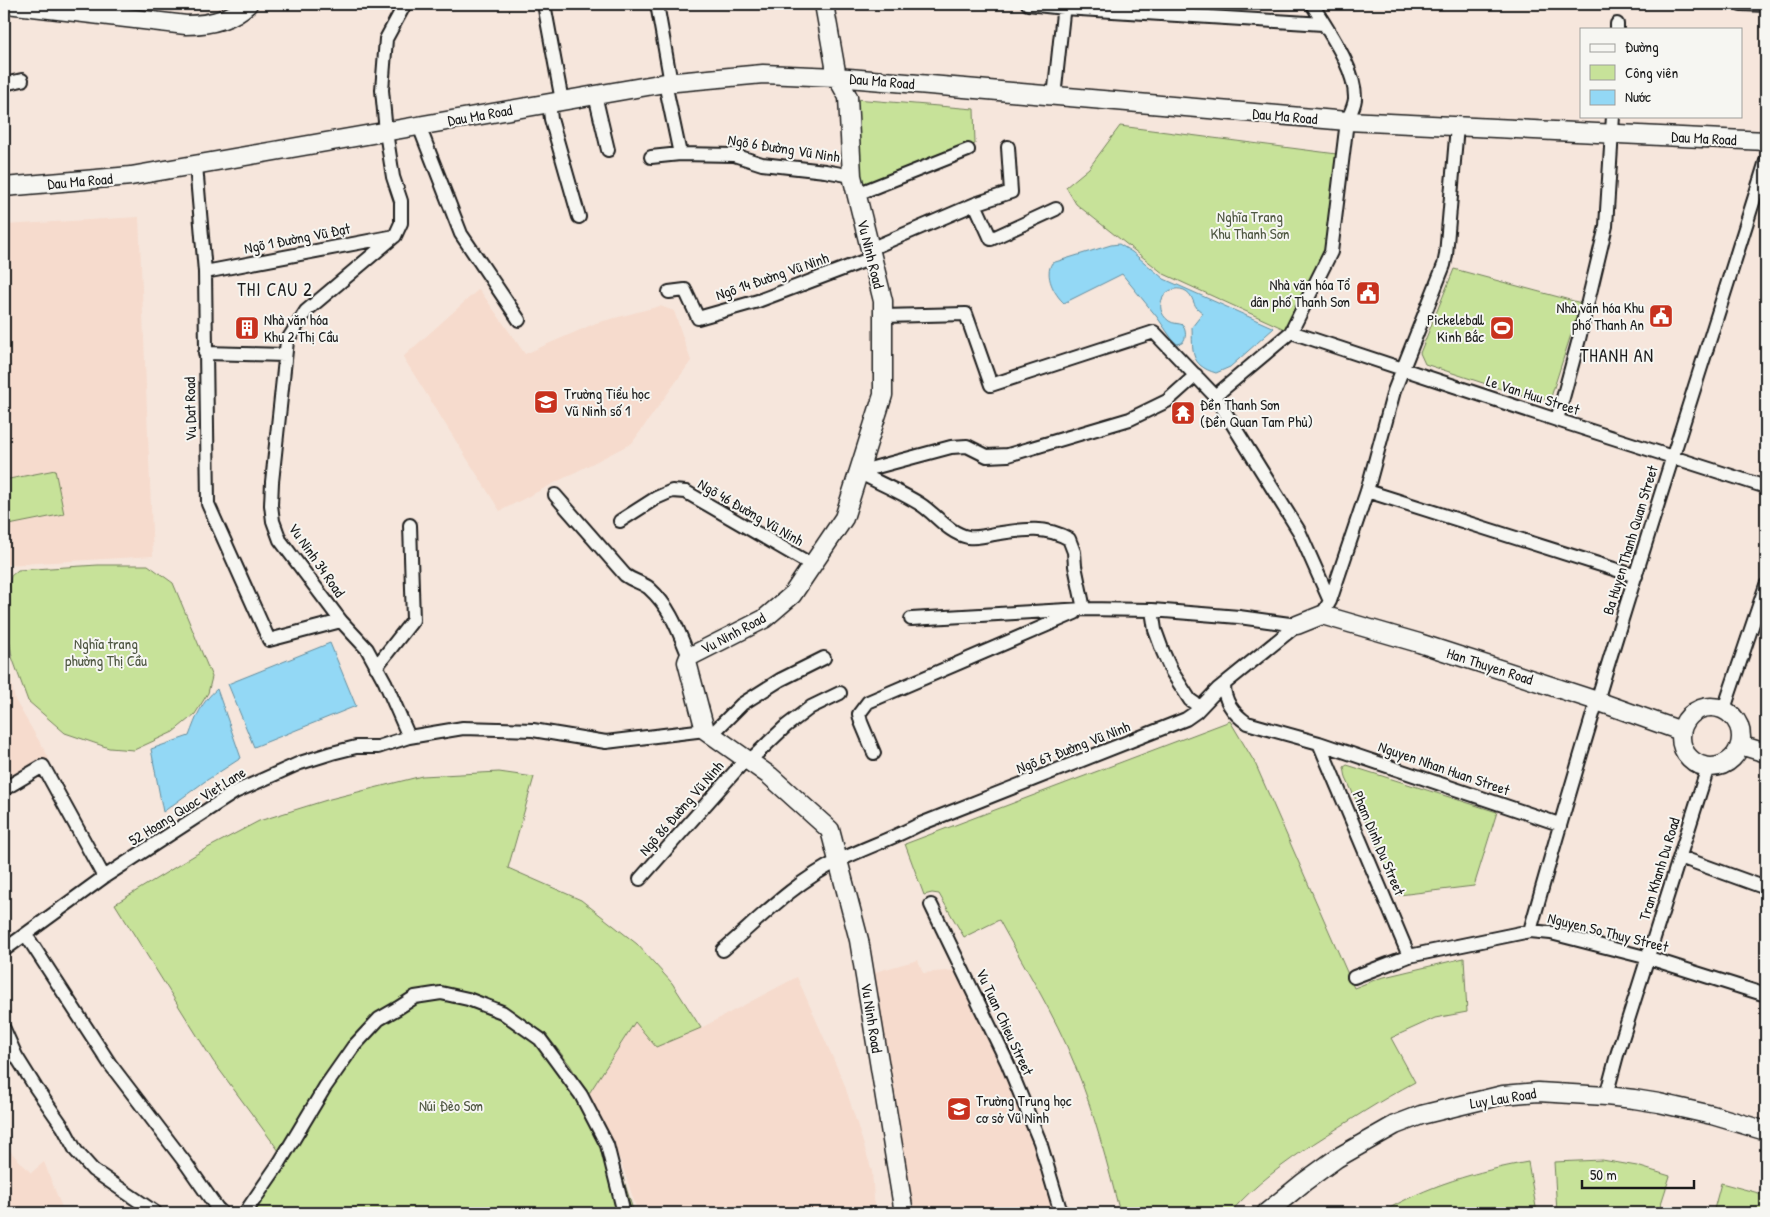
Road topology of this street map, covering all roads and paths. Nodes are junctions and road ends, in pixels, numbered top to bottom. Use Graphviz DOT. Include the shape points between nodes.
graph roads {
  1 [pos="7,4"];
  2 [pos="248,4"];
  3 [pos="405,4"];
  4 [pos="544,4"];
  5 [pos="657,4"];
  6 [pos="824,4"];
  7 [pos="1028,4"];
  8 [pos="1312,4"];
  9 [pos="1741,4"];
  10 [pos="1766,4"];
  11 [pos="1064,6"];
  12 [pos="1159,9"];
  13 [pos="1323,24"];
  14 [pos="837,76"];
  15 [pos="22,80"];
  16 [pos="668,83"];
  17 [pos="4,84"];
  18 [pos="595,95"];
  19 [pos="1054,97"];
  20 [pos="555,102"];
  21 [pos="1347,121"];
  22 [pos="1612,125"];
  23 [pos="419,126"];
  24 [pos="1457,126"];
  25 [pos="386,132"];
  26 [pos="1766,142"];
  27 [pos="1008,147"];
  28 [pos="608,150"];
  29 [pos="968,150"];
  30 [pos="680,154"];
  31 [pos="650,157"];
  32 [pos="1766,161"];
  33 [pos="196,166"];
  34 [pos="852,176"];
  35 [pos="4,187"];
  36 [pos="856,194"];
  37 [pos="975,204"];
  38 [pos="1056,210"];
  39 [pos="579,218"];
  40 [pos="395,236"];
  41 [pos="871,254"];
  42 [pos="205,272"];
  43 [pos="669,292"];
  44 [pos="883,316"];
  45 [pos="519,320"];
  46 [pos="1291,332"];
  47 [pos="205,353"];
  48 [pos="285,355"];
  49 [pos="1403,369"];
  50 [pos="1196,375"];
  51 [pos="1215,396"];
  52 [pos="1557,420"];
  53 [pos="1673,457"];
  54 [pos="858,472"];
  55 [pos="1766,487"];
  56 [pos="1367,491"];
  57 [pos="555,495"];
  58 [pos="620,521"];
  59 [pos="410,525"];
  60 [pos="812,565"];
  61 [pos="1636,576"];
  62 [pos="1766,585"];
  63 [pos="1326,608"];
  64 [pos="1084,609"];
  65 [pos="1152,610"];
  66 [pos="1762,614"];
  67 [pos="911,619"];
  68 [pos="341,621"];
  69 [pos="1297,625"];
  70 [pos="689,657"];
  71 [pos="824,658"];
  72 [pos="376,667"];
  73 [pos="1224,684"];
  74 [pos="840,693"];
  75 [pos="1597,701"];
  76 [pos="1200,707"];
  77 [pos="1724,709"];
  78 [pos="1681,731"];
  79 [pos="708,732"];
  80 [pos="409,738"];
  81 [pos="1319,743"];
  82 [pos="1740,744"];
  83 [pos="874,753"];
  84 [pos="1766,753"];
  85 [pos="748,760"];
  86 [pos="1708,767"];
  87 [pos="4,789"];
  88 [pos="1559,824"];
  89 [pos="1680,857"];
  90 [pos="838,861"];
  91 [pos="104,878"];
  92 [pos="640,879"];
  93 [pos="1766,888"];
  94 [pos="931,905"];
  95 [pos="1530,930"];
  96 [pos="26,935"];
  97 [pos="4,950"];
  98 [pos="723,950"];
  99 [pos="1409,956"];
  100 [pos="1649,958"];
  101 [pos="1354,977"];
  102 [pos="1766,995"];
  103 [pos="4,1029"];
  104 [pos="1606,1096"];
  105 [pos="1766,1131"];
  106 [pos="156,1213"];
  107 [pos="222,1213"];
  108 [pos="245,1213"];
  109 [pos="624,1213"];
  110 [pos="904,1213"];
  111 [pos="1061,1213"];
  112 [pos="1266,1213"];
  1 -- 2 [label="street" via="186,25 227,18"];
  3 -- 25 [label="street" via="386,39 382,90"];
  4 -- 20 [label="street"];
  5 -- 16 [label="street"];
  6 -- 14 [label="street, Vu Ninh Road"];
  7 -- 11 [label="street"];
  8 -- 13 [label="street"];
  9 -- 10 [label="street"];
  11 -- 12 [label="street"];
  11 -- 19 [label="street"];
  12 -- 13 [label="street"];
  13 -- 21 [label="street" via="1350,75 1355,97"];
  14 -- 16 [label="street, Dau Ma Road" via="763,74"];
  14 -- 19 [label="street, Dau Ma Road"];
  14 -- 34 [label="street, Vu Ninh Road" via="848,98"];
  15 -- 17 [label="street"];
  16 -- 18 [label="street, Dau Ma Road"];
  16 -- 30 [label="street"];
  18 -- 20 [label="street, Dau Ma Road"];
  18 -- 28 [label="street"];
  19 -- 21 [label="street, Dau Ma Road"];
  20 -- 23 [label="street, Dau Ma Road"];
  20 -- 39 [label="street" via="551,119"];
  21 -- 24 [label="street, Dau Ma Road"];
  21 -- 46 [label="street" via="1331,252"];
  22 -- 24 [label="street, Dau Ma Road"];
  22 -- 26 [label="street, Dau Ma Road"];
  22 -- 52 [label="street" via="1606,226"];
  23 -- 25 [label="street, Dau Ma Road"];
  23 -- 45 [label="street" via="461,234"];
  24 -- 49 [label="street" via="1446,256"];
  25 -- 33 [label="street, Dau Ma Road"];
  25 -- 40 [label="street" via="393,177 401,201 401,223"];
  27 -- 37 [label="street" via="1012,192"];
  29 -- 36 [label="street"];
  30 -- 31 [label="street, Ngõ 6 Đường Vũ Ninh"];
  30 -- 34 [label="street, Ngõ 6 Đường Vũ Ninh" via="734,155 762,164"];
  32 -- 53 [label="street, Ba Huyen Thanh Quan Street"];
  33 -- 35 [label="street, Dau Ma Road" via="111,178"];
  33 -- 42 [label="street, Vu Dat Road"];
  34 -- 36 [label="street, Vu Ninh Road"];
  36 -- 41 [label="street, Vu Ninh Road"];
  37 -- 38 [label="street" via="991,239"];
  37 -- 41 [label="street"];
  40 -- 42 [label="street, Ngõ 1 Đường Vũ Đạt"];
  40 -- 48 [label="street, Vu Ninh 34 Road" via="306,311 287,341"];
  41 -- 43 [label="street, Ngõ 14 Đường Vũ Ninh" via="758,301 698,318 685,290"];
  41 -- 44 [label="street, Vu Ninh Road" via="883,301"];
  42 -- 47 [label="street, Vu Dat Road"];
  44 -- 50 [label="street" via="966,314 991,385 1154,332"];
  44 -- 54 [label="street, Vu Ninh Road" via="883,395"];
  46 -- 49 [label="street, Le Van Huu Street"];
  46 -- 51 [label="street"];
  47 -- 48 [label="street"];
  47 -- 68 [label="street, Vu Dat Road" via="208,504 269,640"];
  48 -- 68 [label="street, Vu Ninh 34 Road" via="272,482 272,521 280,540"];
  49 -- 52 [label="street, Le Van Huu Street"];
  49 -- 56 [label="street"];
  50 -- 51 [label="street"];
  50 -- 54 [label="street" via="1167,401 1130,419 1008,456 987,456 967,446 951,447"];
  51 -- 63 [label="street" via="1299,532"];
  52 -- 53 [label="street, Le Van Huu Street"];
  53 -- 55 [label="street, Le Van Huu Street"];
  53 -- 61 [label="street, Ba Huyen Thanh Quan Street"];
  54 -- 60 [label="street, Vu Ninh Road" via="844,518"];
  54 -- 64 [label="street" via="920,504 950,529 967,537 1040,529 1069,539"];
  56 -- 61 [label="street"];
  56 -- 63 [label="street"];
  57 -- 70 [label="street" via="625,575 648,587 671,613"];
  58 -- 60 [label="street, Ngõ 46 Đường Vũ Ninh" via="656,498 672,491 686,492"];
  59 -- 72 [label="street" via="413,620"];
  60 -- 70 [label="street, Vu Ninh Road" via="792,595 764,619"];
  61 -- 75 [label="street, Ba Huyen Thanh Quan Street"];
  62 -- 66 [label="street"];
  63 -- 69 [label="street"];
  63 -- 75 [label="street, Han Thuyen Road" via="1418,643"];
  64 -- 65 [label="street"];
  64 -- 67 [label="street"];
  64 -- 83 [label="street" via="868,702 859,714"];
  65 -- 69 [label="street"];
  65 -- 76 [label="street" via="1158,641 1172,672 1190,700"];
  66 -- 77 [label="street"];
  68 -- 72 [label="street, Vu Ninh 34 Road" via="366,649"];
  69 -- 73 [label="street, Ngõ 67 Đường Vũ Ninh"];
  70 -- 79 [label="street, Vu Ninh Road" via="687,662"];
  71 -- 79 [label="street" via="742,704"];
  72 -- 80 [label="street, Vu Ninh 34 Road"];
  73 -- 76 [label="street, Ngõ 67 Đường Vũ Ninh"];
  73 -- 81 [label="street, Nguyen Nhan Huan Street" via="1230,707 1247,723"];
  74 -- 85 [label="street, Ngõ 86 Đường Vũ Ninh" via="811,707"];
  75 -- 78 [label="street, Han Thuyen Road"];
  75 -- 88 [label="street, Ba Huyen Thanh Quan Street"];
  76 -- 90 [label="street, Ngõ 67 Đường Vũ Ninh" via="1178,723 918,825"];
  77 -- 78 [label="street" via="1713,706 1698,709 1687,718"];
  77 -- 82 [label="street" via="1737,721"];
  78 -- 86 [label="street" via="1688,757 1698,765"];
  79 -- 80 [label="street" via="606,742 533,730 463,728"];
  79 -- 85 [label="street, Vu Ninh Road"];
  80 -- 91 [label="street, 52 Hoang Quoc Viet Lane" via="378,747 332,753 264,778 212,806"];
  81 -- 88 [label="street, Nguyen Nhan Huan Street"];
  81 -- 99 [label="street, Pham Dinh Du Street"];
  82 -- 84 [label="street"];
  82 -- 86 [label="street" via="1736,755 1729,761"];
  85 -- 90 [label="street, Vu Ninh Road" via="830,830"];
  85 -- 92 [label="street, Ngõ 86 Đường Vũ Ninh"];
  86 -- 89 [label="street, Tran Khanh Du Road"];
  87 -- 91 [label="street" via="43,766"];
  88 -- 95 [label="street, Ba Huyen Thanh Quan Street"];
  89 -- 93 [label="street"];
  89 -- 100 [label="street, Tran Khanh Du Road"];
  90 -- 98 [label="street, Ngõ 67 Đường Vũ Ninh" via="791,893"];
  90 -- 110 [label="street, Vu Ninh Road" via="859,940"];
  91 -- 96 [label="street, 52 Hoang Quoc Viet Lane"];
  94 -- 111 [label="street, Vu Tuan Chieu Street" via="1007,1062 1040,1142"];
  95 -- 99 [label="street, Nguyen So Thuy Street"];
  95 -- 100 [label="street, Nguyen So Thuy Street"];
  96 -- 97 [label="street, 52 Hoang Quoc Viet Lane"];
  96 -- 107 [label="street" via="110,1064"];
  99 -- 101 [label="street, Nguyen So Thuy Street"];
  100 -- 102 [label="street, Nguyen So Thuy Street"];
  100 -- 104 [label="street, Tran Khanh Du Road"];
  103 -- 106 [label="street" via="16,1056 76,1151 93,1170"];
  104 -- 105 [label="street, Luy Lau Road" via="1659,1103"];
  104 -- 112 [label="street, Luy Lau Road" via="1538,1092 1504,1095 1421,1115 1337,1158"];
  108 -- 109 [label="street" via="353,1047 379,1019 415,997 441,994 468,999 502,1012 540,1039 581,1095 607,1145"];
}
